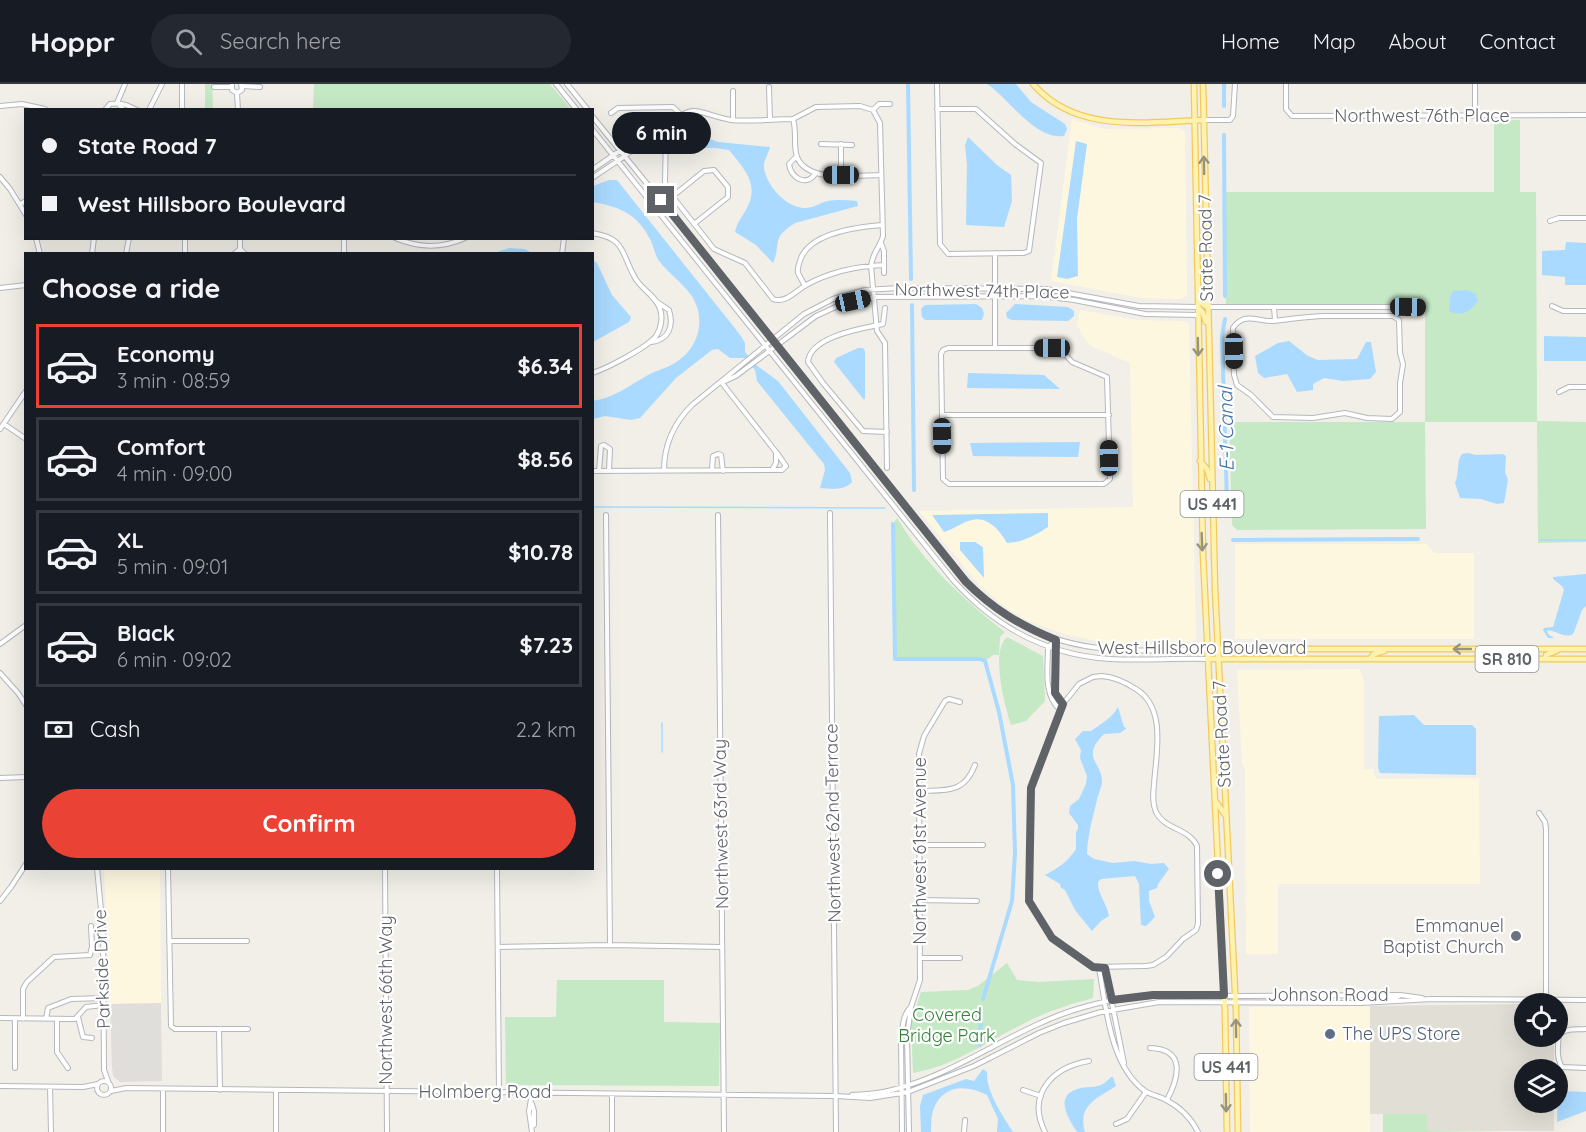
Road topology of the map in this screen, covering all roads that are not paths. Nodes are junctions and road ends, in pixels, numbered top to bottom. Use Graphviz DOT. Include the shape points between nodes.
graph roads {
  1 [pos="125,84"];
  2 [pos="162,84"];
  3 [pos="182,84"];
  4 [pos="556,84"];
  5 [pos="567,84"];
  6 [pos="937,84"];
  7 [pos="1033,84"];
  8 [pos="1194,84"];
  9 [pos="1203,84"];
  10 [pos="1235,84"];
  11 [pos="1286,84"];
  12 [pos="1474,84"];
  13 [pos="232,85"];
  14 [pos="242,85"];
  15 [pos="214,87"];
  16 [pos="260,87"];
  17 [pos="769,87"];
  18 [pos="733,91"];
  19 [pos="237,93"];
  20 [pos="117,102"];
  21 [pos="890,104"];
  22 [pos="0,106"];
  23 [pos="40,108"];
  24 [pos="107,108"];
  25 [pos="125,108"];
  26 [pos="150,108"];
  27 [pos="182,108"];
  28 [pos="238,108"];
  29 [pos="575,108"];
  30 [pos="586,108"];
  31 [pos="938,109"];
  32 [pos="873,110"];
  33 [pos="611,113"];
  34 [pos="681,115"];
  35 [pos="1474,116"];
  36 [pos="1586,116"];
  37 [pos="594,118"];
  38 [pos="793,119"];
  39 [pos="733,120"];
  40 [pos="770,120"];
  41 [pos="1194,120"];
  42 [pos="1204,120"];
  43 [pos="594,131"];
  44 [pos="665,135"];
  45 [pos="821,144"];
  46 [pos="841,144"];
  47 [pos="852,145"];
  48 [pos="621,151"];
  49 [pos="614,156"];
  50 [pos="626,156"];
  51 [pos="797,156"];
  52 [pos="618,162"];
  53 [pos="594,169"];
  54 [pos="815,174"];
  55 [pos="841,175"];
  56 [pos="881,175"];
  57 [pos="594,177"];
  58 [pos="0,178"];
  59 [pos="673,196"];
  60 [pos="24,202"];
  61 [pos="20,204"];
  62 [pos="24,211"];
  63 [pos="1586,218"];
  64 [pos="1550,221"];
  65 [pos="694,224"];
  66 [pos="882,225"];
  67 [pos="594,233"];
  68 [pos="240,240"];
  69 [pos="399,240"];
  70 [pos="459,240"];
  71 [pos="881,243"];
  72 [pos="240,249"];
  73 [pos="236,252"];
  74 [pos="243,252"];
  75 [pos="995,254"];
  76 [pos="884,265"];
  77 [pos="871,266"];
  78 [pos="884,273"];
  79 [pos="1197,284"];
  80 [pos="24,285"];
  81 [pos="805,286"];
  82 [pos="0,288"];
  83 [pos="995,288"];
  84 [pos="873,289"];
  85 [pos="995,296"];
  86 [pos="874,297"];
  87 [pos="657,302"];
  88 [pos="1552,306"];
  89 [pos="1197,307"];
  90 [pos="1207,307"];
  91 [pos="1274,307"];
  92 [pos="1280,307"];
  93 [pos="1422,307"];
  94 [pos="885,308"];
  95 [pos="1586,310"];
  96 [pos="1198,315"];
  97 [pos="1279,319"];
  98 [pos="876,326"];
  99 [pos="1208,331"];
  100 [pos="771,339"];
  101 [pos="650,342"];
  102 [pos="765,345"];
  103 [pos="776,345"];
  104 [pos="995,348"];
  105 [pos="769,350"];
  106 [pos="732,371"];
  107 [pos="594,373"];
  108 [pos="736,376"];
  109 [pos="722,383"];
  110 [pos="1586,387"];
  111 [pos="1559,392"];
  112 [pos="24,394"];
  113 [pos="942,415"];
  114 [pos="1109,415"];
  115 [pos="4,424"];
  116 [pos="0,429"];
  117 [pos="887,432"];
  118 [pos="24,437"];
  119 [pos="776,452"];
  120 [pos="1200,461"];
  121 [pos="887,468"];
  122 [pos="664,470"];
  123 [pos="712,470"];
  124 [pos="772,470"];
  125 [pos="594,471"];
  126 [pos="599,471"];
  127 [pos="609,471"];
  128 [pos="723,471"];
  129 [pos="1212,484"];
  130 [pos="830,513"];
  131 [pos="606,515"];
  132 [pos="718,515"];
  133 [pos="24,626"];
  134 [pos="1056,640"];
  135 [pos="0,644"];
  136 [pos="1048,647"];
  137 [pos="1054,649"];
  138 [pos="1207,649"];
  139 [pos="1218,649"];
  140 [pos="1374,649"];
  141 [pos="1390,649"];
  142 [pos="1542,649"];
  143 [pos="1560,649"];
  144 [pos="1586,649"];
  145 [pos="1207,659"];
  146 [pos="1218,659"];
  147 [pos="1358,659"];
  148 [pos="1370,659"];
  149 [pos="1507,659"];
  150 [pos="1545,659"];
  151 [pos="1586,659"];
  152 [pos="0,673"];
  153 [pos="1054,682"];
  154 [pos="1049,683"];
  155 [pos="24,702"];
  156 [pos="960,702"];
  157 [pos="1063,704"];
  158 [pos="1059,709"];
  159 [pos="975,765"];
  160 [pos="24,777"];
  161 [pos="0,778"];
  162 [pos="919,790"];
  163 [pos="1215,800"];
  164 [pos="1539,813"];
  165 [pos="1226,816"];
  166 [pos="1216,829"];
  167 [pos="1228,842"];
  168 [pos="920,845"];
  169 [pos="983,845"];
  170 [pos="24,867"];
  171 [pos="97,870"];
  172 [pos="168,870"];
  173 [pos="385,870"];
  174 [pos="497,870"];
  175 [pos="920,900"];
  176 [pos="0,901"];
  177 [pos="977,901"];
  178 [pos="90,926"];
  179 [pos="169,941"];
  180 [pos="247,941"];
  181 [pos="610,945"];
  182 [pos="498,947"];
  183 [pos="722,947"];
  184 [pos="920,958"];
  185 [pos="960,958"];
  186 [pos="1099,968"];
  187 [pos="1105,968"];
  188 [pos="1546,993"];
  189 [pos="1224,995"];
  190 [pos="1235,995"];
  191 [pos="1400,995"];
  192 [pos="104,998"];
  193 [pos="78,999"];
  194 [pos="1432,999"];
  195 [pos="1112,1000"];
  196 [pos="1514,1000"];
  197 [pos="1568,1000"];
  198 [pos="1586,1000"];
  199 [pos="1105,1002"];
  200 [pos="1225,1002"];
  201 [pos="1371,1002"];
  202 [pos="1235,1003"];
  203 [pos="104,1005"];
  204 [pos="911,1007"];
  205 [pos="1114,1009"];
  206 [pos="1107,1010"];
  207 [pos="81,1011"];
  208 [pos="78,1017"];
  209 [pos="0,1018"];
  210 [pos="15,1019"];
  211 [pos="23,1019"];
  212 [pos="46,1019"];
  213 [pos="57,1019"];
  214 [pos="219,1029"];
  215 [pos="248,1029"];
  216 [pos="1586,1029"];
  217 [pos="92,1038"];
  218 [pos="1150,1048"];
  219 [pos="1089,1061"];
  220 [pos="1125,1067"];
  221 [pos="15,1068"];
  222 [pos="68,1068"];
  223 [pos="1586,1068"];
  224 [pos="105,1070"];
  225 [pos="109,1082"];
  226 [pos="99,1083"];
  227 [pos="908,1085"];
  228 [pos="0,1086"];
  229 [pos="50,1087"];
  230 [pos="87,1087"];
  231 [pos="126,1088"];
  232 [pos="901,1088"];
  233 [pos="163,1089"];
  234 [pos="111,1090"];
  235 [pos="220,1090"];
  236 [pos="1023,1090"];
  237 [pos="98,1091"];
  238 [pos="276,1091"];
  239 [pos="387,1091"];
  240 [pos="499,1092"];
  241 [pos="908,1092"];
  242 [pos="1146,1092"];
  243 [pos="532,1093"];
  244 [pos="612,1094"];
  245 [pos="724,1094"];
  246 [pos="901,1094"];
  247 [pos="836,1096"];
  248 [pos="844,1096"];
  249 [pos="1041,1096"];
  250 [pos="1167,1100"];
  251 [pos="965,1120"];
  252 [pos="1116,1124"];
  253 [pos="532,1130"];
  254 [pos="51,1132"];
  255 [pos="163,1132"];
  256 [pos="276,1132"];
  257 [pos="387,1132"];
  258 [pos="612,1132"];
  259 [pos="724,1132"];
  260 [pos="836,1132"];
  261 [pos="902,1132"];
  262 [pos="909,1132"];
  263 [pos="964,1132"];
  264 [pos="1045,1132"];
  265 [pos="1197,1132"];
  266 [pos="1227,1132"];
  267 [pos="1238,1132"];
  1 -- 20 [label="street"];
  2 -- 26 [label="street"];
  3 -- 27 [label="street"];
  4 -- 29 [label="street"];
  5 -- 30 [label="street"];
  6 -- 31 [label="street"];
  7 -- 41 [label="main road" via="1060,107 1090,119"];
  8 -- 41 [label="main road, State Road 7 / US 441"];
  9 -- 42 [label="main road, State Road 7 / US 441"];
  10 -- 42 [label="street" via="1230,120"];
  11 -- 35 [label="street, Northwest 76th Place" via="1286,109 1292,116"];
  12 -- 35 [label="street"];
  13 -- 15 [label="street"];
  13 -- 19 [label="street"];
  14 -- 16 [label="street"];
  14 -- 19 [label="street"];
  17 -- 40 [label="street"];
  18 -- 39 [label="street"];
  19 -- 28 [label="street"];
  20 -- 24 [label="street"];
  20 -- 25 [label="street"];
  21 -- 32 [label="street" via="879,104"];
  22 -- 23 [label="street" via="22,104"];
  31 -- 75 [label="street" via="940,244 948,254"];
  31 -- 75 [label="street" via="976,109 1041,163 1029,251"];
  32 -- 38 [label="street" via="860,106 816,107"];
  32 -- 56 [label="street" via="880,123"];
  33 -- 34 [label="street" via="618,108 673,107"];
  34 -- 39 [label="street" via="696,110"];
  34 -- 44 [label="street"];
  35 -- 36 [label="street, Northwest 76th Place"];
  37 -- 48 [label="street, West Hillsboro Boulevard"];
  38 -- 40 [label="street"];
  38 -- 51 [label="street"];
  39 -- 40 [label="street"];
  41 -- 42 [label="main road"];
  41 -- 79 [label="main road, State Road 7 / US 441"];
  90 -- 42 [label="main road, State Road 7 / US 441, one-way"];
  43 -- 49 [label="street, West Hillsboro Boulevard"];
  44 -- 48 [label="street" via="644,134"];
  44 -- 50 [label="street" via="645,140"];
  44 -- 59 [label="street" via="665,182"];
  45 -- 46 [label="street"];
  46 -- 47 [label="street"];
  46 -- 55 [label="street"];
  48 -- 49 [label="street"];
  48 -- 50 [label="street, West Hillsboro Boulevard"];
  49 -- 52 [label="street, West Hillsboro Boulevard"];
  49 -- 53 [label="street"];
  50 -- 52 [label="street"];
  50 -- 100 [label="street, West Hillsboro Boulevard"];
  51 -- 54 [label="street"];
  51 -- 54 [label="street" via="789,164 795,176 806,182"];
  52 -- 57 [label="street"];
  52 -- 102 [label="street, West Hillsboro Boulevard"];
  54 -- 55 [label="street"];
  55 -- 56 [label="street"];
  56 -- 66 [label="street"];
  58 -- 61 [label="street"];
  59 -- 65 [label="street"];
  59 -- 65 [label="street" via="709,170 714,170 728,187 728,197"];
  60 -- 61 [label="street"];
  61 -- 62 [label="street"];
  63 -- 64 [label="street"];
  65 -- 81 [label="street" via="714,249 745,263 773,299 783,300"];
  66 -- 71 [label="street"];
  66 -- 81 [label="street" via="823,237 810,244 798,267"];
  67 -- 87 [label="street" via="618,242 634,277"];
  68 -- 72 [label="street"];
  69 -- 70 [label="street" via="428,247"];
  71 -- 76 [label="street"];
  71 -- 77 [label="street"];
  72 -- 73 [label="street"];
  72 -- 74 [label="street"];
  75 -- 83 [label="street"];
  76 -- 77 [label="street"];
  76 -- 78 [label="street"];
  77 -- 81 [label="street" via="846,270"];
  77 -- 84 [label="street"];
  79 -- 89 [label="main road, State Road 7 / US 441"];
  79 -- 90 [label="main road"];
  80 -- 82 [label="street"];
  83 -- 84 [label="street, Northwest 74th Place"];
  83 -- 85 [label="street"];
  83 -- 89 [label="street, Northwest 74th Place" via="1060,290 1139,306"];
  84 -- 86 [label="street"];
  84 -- 100 [label="street, Northwest 74th Place" via="821,305"];
  85 -- 86 [label="street, Northwest 74th Place"];
  85 -- 96 [label="street, Northwest 74th Place" via="1061,298 1145,314"];
  85 -- 104 [label="street"];
  86 -- 98 [label="street"];
  86 -- 103 [label="street, Northwest 74th Place" via="827,310"];
  87 -- 101 [label="street" via="661,323"];
  87 -- 101 [label="street" via="667,307 671,320 667,335"];
  88 -- 95 [label="street" via="1563,311"];
  89 -- 96 [label="main road, State Road 7 / US 441"];
  89 -- 99 [label="main road"];
  90 -- 91 [label="street"];
  90 -- 99 [label="main road, State Road 7 / US 441"];
  91 -- 92 [label="street"];
  91 -- 97 [label="street"];
  92 -- 93 [label="street"];
  92 -- 97 [label="street"];
  94 -- 98 [label="street" via="883,324"];
  96 -- 120 [label="main road, State Road 7 / US 441, one-way"];
  97 -- 97 [label="street" via="1244,319 1233,328 1237,386 1269,415 1313,418 1345,413 1383,419 1397,416 1403,364 1396,317"];
  98 -- 117 [label="street" via="885,343"];
  98 -- 117 [label="street" via="856,328 819,346 808,362 862,431"];
  99 -- 129 [label="main road, State Road 7 / US 441"];
  100 -- 102 [label="street, Northwest 74th Place"];
  100 -- 103 [label="street, West Hillsboro Boulevard"];
  101 -- 107 [label="street"];
  102 -- 105 [label="street, West Hillsboro Boulevard"];
  102 -- 106 [label="street, Northwest 74th Place"];
  103 -- 105 [label="street, Northwest 74th Place"];
  103 -- 134 [label="street, West Hillsboro Boulevard" via="966,582 1011,619"];
  104 -- 113 [label="street" via="944,350"];
  104 -- 114 [label="street" via="1057,348 1072,362 1107,377"];
  105 -- 108 [label="street, Northwest 74th Place"];
  105 -- 136 [label="street, West Hillsboro Boulevard" via="963,591 1000,622"];
  106 -- 108 [label="street"];
  106 -- 109 [label="street, Northwest 74th Place"];
  108 -- 109 [label="street, Northwest 74th Place"];
  109 -- 119 [label="street"];
  109 -- 122 [label="street" via="681,418 666,448"];
  110 -- 111 [label="street" via="1569,387"];
  112 -- 115 [label="street"];
  113 -- 114 [label="street"];
  113 -- 114 [label="street" via="943,479 949,484 1104,484 1110,479"];
  115 -- 116 [label="street"];
  115 -- 118 [label="street"];
  117 -- 121 [label="street"];
  119 -- 124 [label="street"];
  119 -- 124 [label="street" via="786,466"];
  120 -- 129 [label="main road"];
  120 -- 138 [label="main road, State Road 7 / US 441, one-way"];
  122 -- 123 [label="street"];
  122 -- 127 [label="street"];
  123 -- 128 [label="street"];
  123 -- 128 [label="street" via="712,458 718,454 723,459"];
  124 -- 128 [label="street"];
  125 -- 126 [label="street"];
  126 -- 127 [label="street"];
  126 -- 127 [label="street" via="599,450 604,445 610,449"];
  129 -- 139 [label="main road, State Road 7 / US 441"];
  130 -- 247 [label="street, Northwest 62nd Terrace"];
  131 -- 181 [label="street"];
  132 -- 183 [label="street, Northwest 63rd Way"];
  133 -- 135 [label="street"];
  134 -- 136 [label="street"];
  134 -- 137 [label="street"];
  134 -- 138 [label="street, West Hillsboro Boulevard" via="1106,650"];
  136 -- 137 [label="street, West Hillsboro Boulevard"];
  136 -- 154 [label="street"];
  137 -- 145 [label="street, West Hillsboro Boulevard" via="1109,659"];
  137 -- 153 [label="street"];
  138 -- 139 [label="main road, West Hillsboro Boulevard / SR 810"];
  138 -- 145 [label="main road, State Road 7 / US 441"];
  139 -- 140 [label="main road, West Hillsboro Boulevard / SR 810"];
  139 -- 146 [label="main road, State Road 7 / US 441"];
  140 -- 141 [label="main road, West Hillsboro Boulevard / SR 810"];
  140 -- 147 [label="main road"];
  142 -- 141 [label="main road, West Hillsboro Boulevard / SR 810, one-way"];
  141 -- 148 [label="main road"];
  142 -- 143 [label="main road, West Hillsboro Boulevard / SR 810"];
  142 -- 149 [label="main road" via="1532,656"];
  143 -- 144 [label="main road, West Hillsboro Boulevard / SR 810"];
  143 -- 150 [label="main road"];
  145 -- 146 [label="main road, West Hillsboro Boulevard / SR 810"];
  145 -- 163 [label="main road, State Road 7 / US 441"];
  146 -- 147 [label="main road, West Hillsboro Boulevard / SR 810"];
  146 -- 165 [label="main road, State Road 7 / US 441"];
  147 -- 148 [label="main road, West Hillsboro Boulevard / SR 810"];
  148 -- 149 [label="main road, West Hillsboro Boulevard / SR 810"];
  149 -- 150 [label="main road, West Hillsboro Boulevard / SR 810"];
  150 -- 151 [label="main road, West Hillsboro Boulevard / SR 810"];
  152 -- 155 [label="street"];
  153 -- 154 [label="street"];
  153 -- 157 [label="street" via="1055,693"];
  154 -- 158 [label="street" via="1049,696"];
  156 -- 162 [label="street, Northwest 61st Avenue" via="945,701 924,736 919,754"];
  157 -- 158 [label="street"];
  157 -- 187 [label="street" via="1076,687 1093,677 1113,677 1150,701 1157,724 1154,805 1161,820 1190,836 1197,846 1196,930 1153,965"];
  158 -- 186 [label="street" via="1031,788 1029,901 1052,938"];
  159 -- 162 [label="street" via="968,780 957,788"];
  160 -- 161 [label="street"];
  162 -- 168 [label="street, Northwest 61st Avenue"];
  163 -- 165 [label="main road"];
  163 -- 166 [label="main road, State Road 7 / US 441"];
  164 -- 188 [label="street" via="1546,829"];
  165 -- 167 [label="main road, State Road 7 / US 441"];
  166 -- 167 [label="main road"];
  166 -- 189 [label="main road, State Road 7 / US 441"];
  167 -- 190 [label="main road, State Road 7 / US 441"];
  168 -- 169 [label="street"];
  168 -- 175 [label="street, Northwest 61st Avenue"];
  170 -- 176 [label="street"];
  171 -- 192 [label="street, Parkside Drive"];
  172 -- 179 [label="street"];
  173 -- 239 [label="street, Northwest 66th Way"];
  174 -- 182 [label="street"];
  175 -- 177 [label="street"];
  175 -- 184 [label="street, Northwest 61st Avenue"];
  178 -- 211 [label="street" via="90,955 54,957 27,982 23,989"];
  179 -- 180 [label="street"];
  179 -- 214 [label="street" via="171,1026"];
  181 -- 182 [label="street"];
  181 -- 183 [label="street"];
  182 -- 240 [label="street"];
  183 -- 245 [label="street, Northwest 63rd Way"];
  184 -- 185 [label="street"];
  184 -- 204 [label="street, Northwest 61st Avenue" via="920,980"];
  186 -- 187 [label="street"];
  186 -- 199 [label="street"];
  187 -- 195 [label="street"];
  189 -- 190 [label="street, Johnson Road"];
  189 -- 195 [label="street, Holmberg Road" via="1153,995"];
  189 -- 200 [label="main road, State Road 7 / US 441"];
  190 -- 191 [label="street, Johnson Road"];
  190 -- 202 [label="main road, State Road 7 / US 441"];
  191 -- 194 [label="street, Johnson Road"];
  191 -- 201 [label="street"];
  192 -- 193 [label="street"];
  192 -- 203 [label="street, Parkside Drive"];
  193 -- 207 [label="street"];
  193 -- 212 [label="street" via="50,1006"];
  194 -- 196 [label="street, Johnson Road"];
  194 -- 201 [label="street, Johnson Road"];
  195 -- 199 [label="street, Holmberg Road"];
  195 -- 205 [label="street"];
  197 -- 198 [label="street, Johnson Road"];
  199 -- 206 [label="street"];
  199 -- 227 [label="street, Holmberg Road" via="1046,1020 966,1062"];
  200 -- 202 [label="street, Johnson Road"];
  200 -- 205 [label="street, Holmberg Road" via="1165,1002"];
  200 -- 266 [label="main road, State Road 7 / US 441, one-way"];
  201 -- 202 [label="street, Johnson Road"];
  267 -- 202 [label="main road, State Road 7 / US 441, one-way"];
  203 -- 207 [label="street" via="89,1005"];
  203 -- 224 [label="street, Parkside Drive"];
  204 -- 227 [label="street, Northwest 61st Avenue"];
  204 -- 232 [label="street, Northwest 61st Avenue" via="901,1037"];
  205 -- 206 [label="street, Holmberg Road"];
  205 -- 220 [label="street"];
  206 -- 220 [label="street" via="1118,1057"];
  206 -- 241 [label="street, Holmberg Road" via="1051,1028 974,1066"];
  207 -- 208 [label="street"];
  208 -- 213 [label="street"];
  208 -- 217 [label="street" via="83,1037"];
  209 -- 210 [label="street"];
  210 -- 211 [label="street"];
  210 -- 221 [label="street"];
  211 -- 212 [label="street"];
  212 -- 213 [label="street"];
  213 -- 222 [label="street" via="57,1052"];
  214 -- 215 [label="street"];
  214 -- 235 [label="street"];
  216 -- 223 [label="street" via="1559,1034 1558,1048 1562,1067"];
  218 -- 250 [label="street" via="1167,1051 1177,1065 1178,1074"];
  219 -- 249 [label="street" via="1073,1064 1056,1074"];
  220 -- 242 [label="street"];
  224 -- 225 [label="street, Parkside Drive"];
  224 -- 226 [label="street, Parkside Drive"];
  225 -- 226 [label="street, Holmberg Road"];
  225 -- 231 [label="street, Holmberg Road"];
  225 -- 234 [label="street, Parkside Drive"];
  226 -- 230 [label="street"];
  226 -- 237 [label="street, Parkside Drive"];
  227 -- 232 [label="street, Holmberg Road"];
  227 -- 241 [label="street, Northwest 61st Avenue"];
  228 -- 229 [label="street"];
  229 -- 230 [label="street"];
  229 -- 254 [label="street"];
  230 -- 237 [label="street"];
  231 -- 233 [label="street, Holmberg Road"];
  231 -- 234 [label="street, Holmberg Road"];
  232 -- 246 [label="street, Northwest 61st Avenue"];
  232 -- 248 [label="street, Holmberg Road"];
  233 -- 235 [label="street, Holmberg Road"];
  233 -- 255 [label="street"];
  234 -- 237 [label="street, Holmberg Road" via="106,1095"];
  235 -- 238 [label="street, Holmberg Road"];
  236 -- 249 [label="street"];
  238 -- 239 [label="street, Holmberg Road"];
  238 -- 256 [label="street"];
  239 -- 240 [label="street, Holmberg Road"];
  239 -- 257 [label="street, Northwest 66th Way"];
  240 -- 243 [label="street, Holmberg Road"];
  241 -- 246 [label="street, Holmberg Road"];
  241 -- 262 [label="street, Northwest 61st Avenue"];
  242 -- 250 [label="street"];
  242 -- 252 [label="street" via="1127,1119"];
  243 -- 244 [label="street, Holmberg Road"];
  243 -- 253 [label="street"];
  244 -- 245 [label="street, Holmberg Road"];
  244 -- 258 [label="street"];
  245 -- 247 [label="street, Holmberg Road"];
  245 -- 259 [label="street, Northwest 63rd Way"];
  246 -- 248 [label="street, Holmberg Road"];
  246 -- 261 [label="street, Northwest 61st Avenue"];
  247 -- 248 [label="street, Holmberg Road"];
  247 -- 260 [label="street, Northwest 62nd Terrace"];
  249 -- 264 [label="street" via="1039,1116"];
  250 -- 265 [label="street" via="1183,1111"];
  251 -- 263 [label="street"];
}
